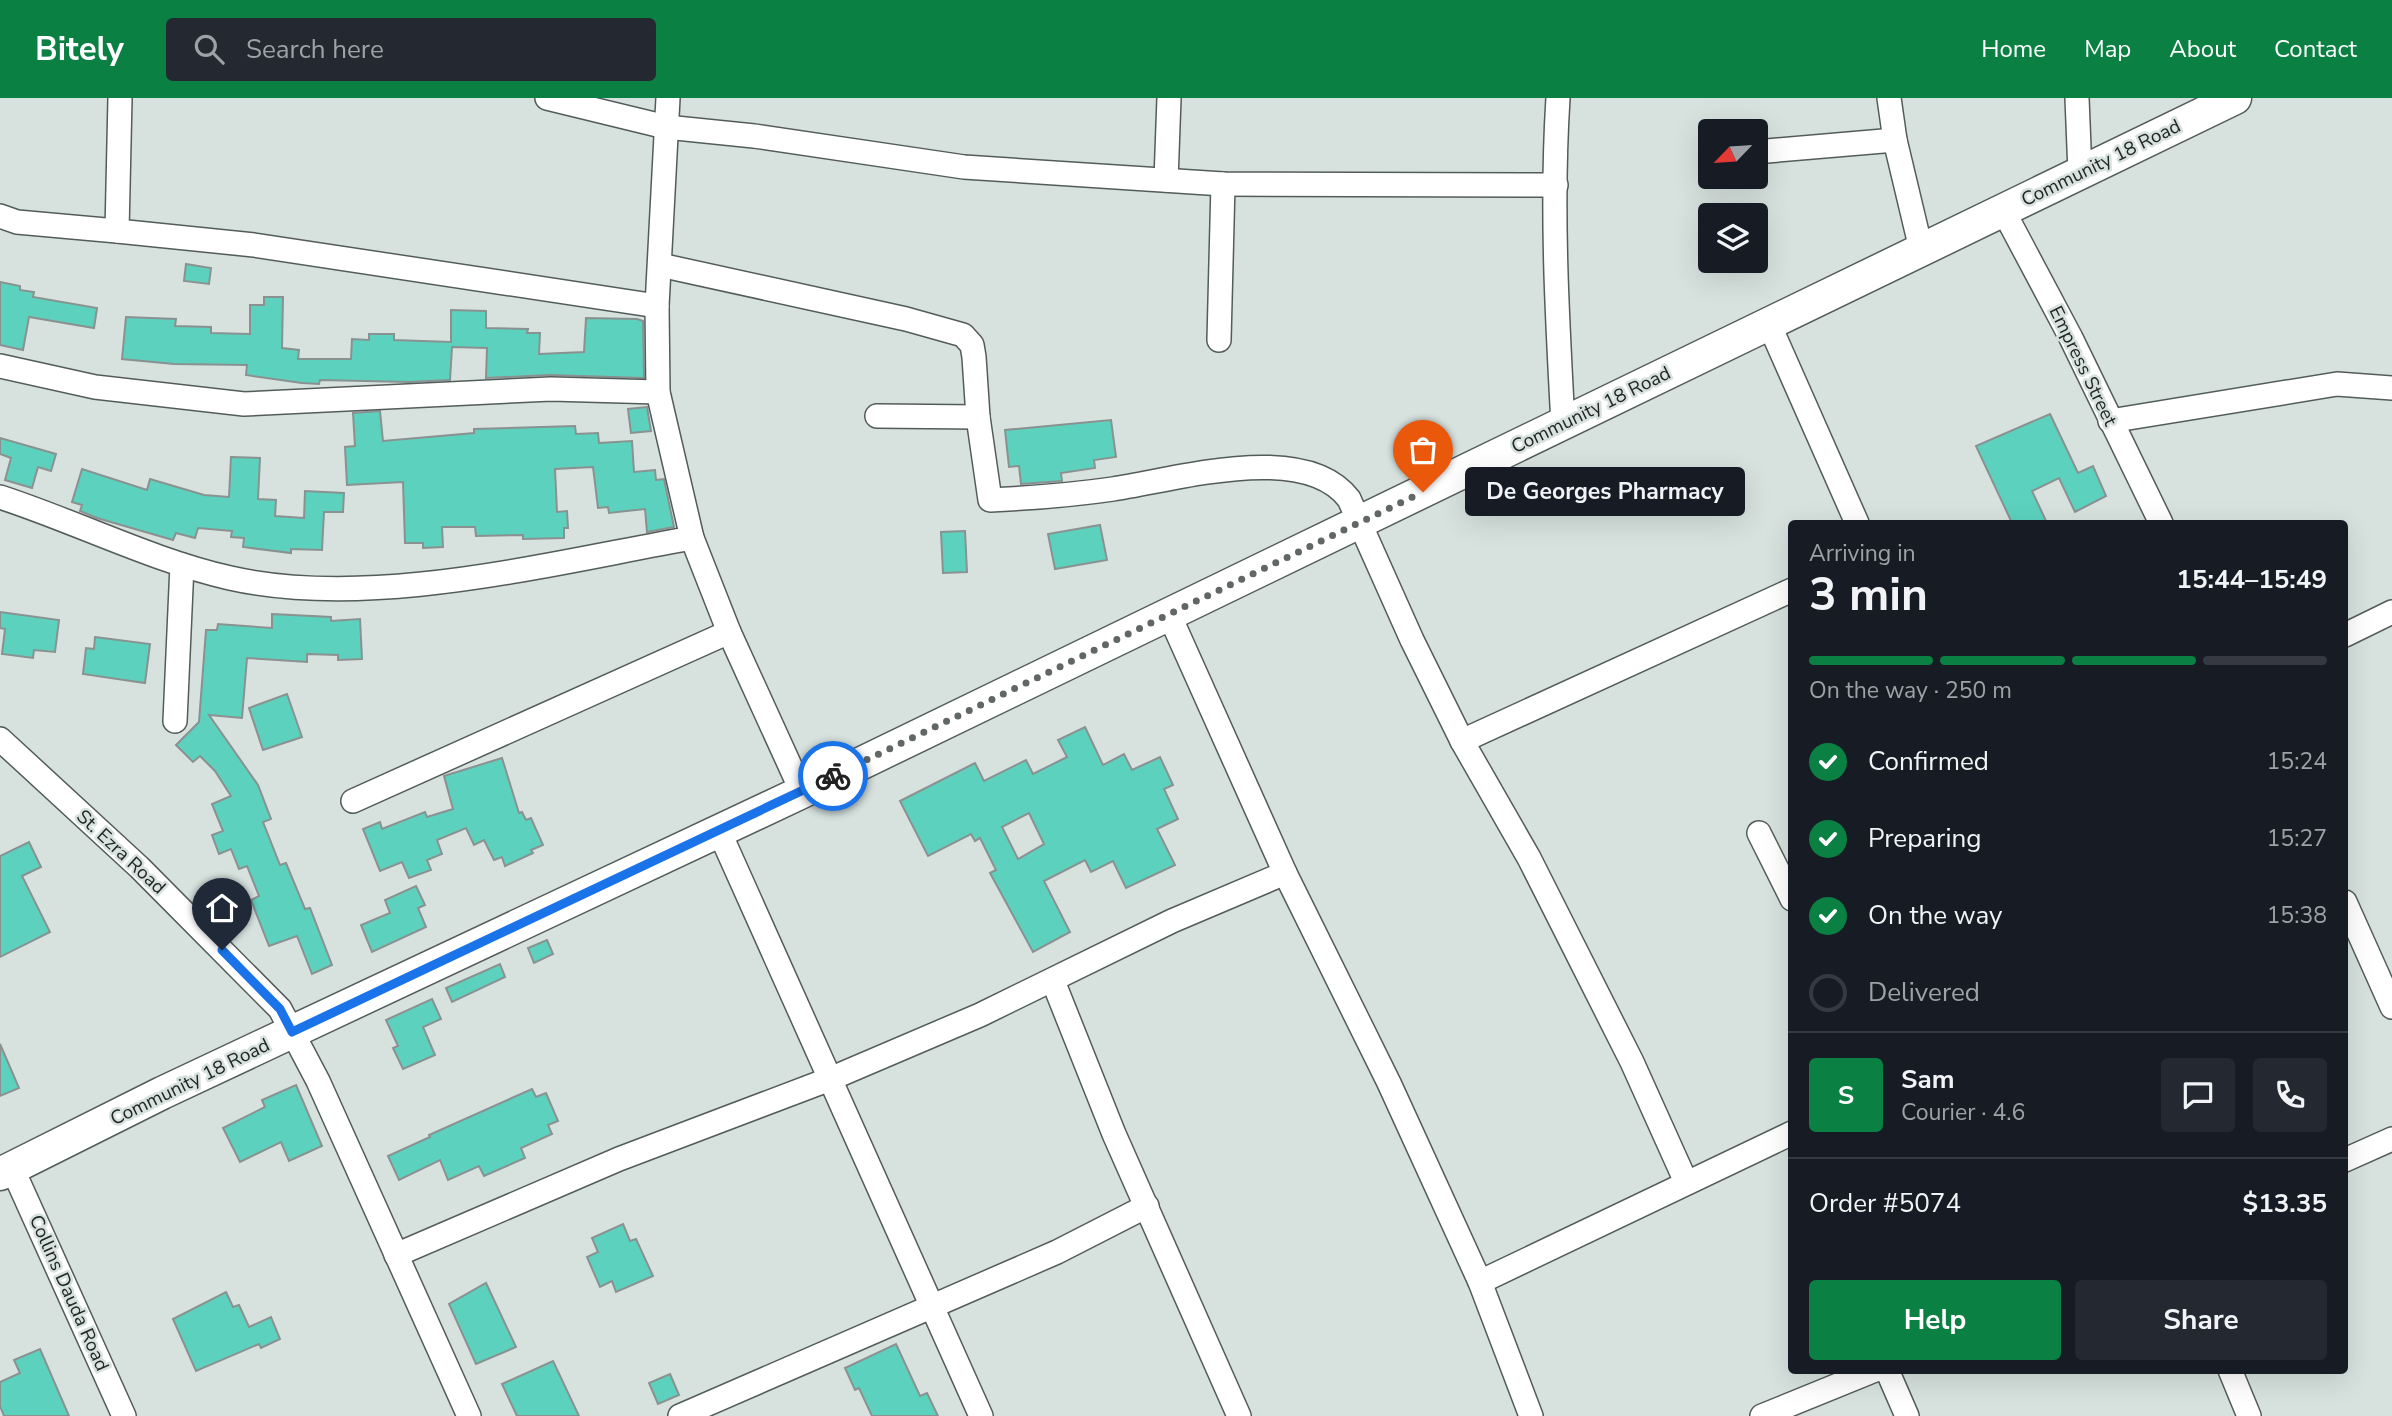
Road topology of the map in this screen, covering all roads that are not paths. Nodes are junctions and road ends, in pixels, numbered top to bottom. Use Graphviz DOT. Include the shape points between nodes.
graph roads {
  1 [pos="120,98"];
  2 [pos="547,98"];
  3 [pos="668,98"];
  4 [pos="1168,98"];
  5 [pos="1558,98"];
  6 [pos="1889,98"];
  7 [pos="2077,98"];
  8 [pos="2235,98"];
  9 [pos="666,127"];
  10 [pos="1895,140"];
  11 [pos="1768,151"];
  12 [pos="2080,173"];
  13 [pos="1166,180"];
  14 [pos="1223,184"];
  15 [pos="1556,184"];
  16 [pos="2003,210"];
  17 [pos="0,216"];
  18 [pos="117,231"];
  19 [pos="1921,249"];
  20 [pos="660,265"];
  21 [pos="657,306"];
  22 [pos="1769,324"];
  23 [pos="1219,340"];
  24 [pos="0,366"];
  25 [pos="2392,388"];
  26 [pos="658,392"];
  27 [pos="877,416"];
  28 [pos="978,417"];
  29 [pos="2110,421"];
  30 [pos="1563,424"];
  31 [pos="0,497"];
  32 [pos="1856,520"];
  33 [pos="2160,520"];
  34 [pos="1357,523"];
  35 [pos="692,538"];
  36 [pos="182,565"];
  37 [pos="1788,592"];
  38 [pos="1168,612"];
  39 [pos="2392,612"];
  40 [pos="729,632"];
  41 [pos="2348,634"];
  42 [pos="176,721"];
  43 [pos="0,739"];
  44 [pos="1462,741"];
  45 [pos="802,792"];
  46 [pos="354,801"];
  47 [pos="719,831"];
  48 [pos="1759,833"];
  49 [pos="1285,873"];
  50 [pos="1788,891"];
  51 [pos="2348,909"];
  52 [pos="1053,981"];
  53 [pos="2392,1007"];
  54 [pos="292,1032"];
  55 [pos="830,1079"];
  56 [pos="1788,1135"];
  57 [pos="2392,1139"];
  58 [pos="2348,1159"];
  59 [pos="7,1172"];
  60 [pos="1686,1182"];
  61 [pos="1147,1206"];
  62 [pos="396,1255"];
  63 [pos="1480,1282"];
  64 [pos="934,1307"];
  65 [pos="1865,1374"];
  66 [pos="1889,1374"];
  67 [pos="2232,1374"];
  68 [pos="719,1408"];
  69 [pos="1527,1415"];
  70 [pos="124,1416"];
  71 [pos="469,1416"];
  72 [pos="680,1416"];
  73 [pos="981,1416"];
  74 [pos="1239,1416"];
  75 [pos="1762,1416"];
  76 [pos="1907,1416"];
  77 [pos="2249,1416"];
  1 -- 18 [label="street"];
  2 -- 9 [label="street"];
  3 -- 9 [label="street"];
  4 -- 13 [label="street"];
  5 -- 15 [label="street"];
  6 -- 10 [label="street"];
  7 -- 12 [label="street"];
  8 -- 12 [label="main road, Community 18 Road"];
  9 -- 13 [label="street" via="964,167"];
  9 -- 20 [label="street"];
  10 -- 11 [label="street"];
  10 -- 19 [label="street"];
  12 -- 16 [label="main road, Community 18 Road"];
  13 -- 14 [label="street"];
  14 -- 15 [label="street"];
  14 -- 23 [label="street"];
  15 -- 30 [label="street" via="1556,305"];
  16 -- 19 [label="main road, Community 18 Road"];
  16 -- 29 [label="street, Empress Street"];
  17 -- 18 [label="street" via="17,222"];
  18 -- 21 [label="street" via="254,245"];
  19 -- 22 [label="main road, Community 18 Road"];
  20 -- 21 [label="street"];
  20 -- 28 [label="street" via="963,335 972,345"];
  21 -- 26 [label="street"];
  22 -- 30 [label="main road, Community 18 Road"];
  22 -- 32 [label="street"];
  24 -- 26 [label="street" via="94,387 244,404 551,389"];
  25 -- 29 [label="street" via="2337,384"];
  26 -- 35 [label="street"];
  27 -- 28 [label="street"];
  28 -- 34 [label="street" via="990,500 1112,490 1247,467 1304,471 1339,485"];
  29 -- 33 [label="street, Empress Street"];
  30 -- 34 [label="main road, Community 18 Road"];
  31 -- 36 [label="street"];
  34 -- 38 [label="main road, Community 18 Road"];
  34 -- 44 [label="street"];
  35 -- 36 [label="street" via="467,577 359,588 275,585"];
  35 -- 40 [label="street"];
  36 -- 42 [label="street"];
  37 -- 44 [label="street"];
  38 -- 45 [label="main road, Community 18 Road"];
  38 -- 49 [label="street"];
  39 -- 41 [label="street"];
  40 -- 45 [label="street"];
  40 -- 46 [label="street"];
  43 -- 54 [label="street, St. Ezra Road" via="280,1009"];
  44 -- 60 [label="street" via="1529,858 1632,1062"];
  45 -- 47 [label="main road, Community 18 Road"];
  47 -- 54 [label="main road, Community 18 Road"];
  47 -- 55 [label="street"];
  48 -- 50 [label="street"];
  49 -- 52 [label="street" via="1172,921"];
  49 -- 63 [label="street" via="1389,1083"];
  51 -- 53 [label="street"];
  52 -- 55 [label="street"];
  52 -- 61 [label="street" via="1094,1089"];
  54 -- 59 [label="main road, Community 18 Road"];
  54 -- 62 [label="street, St. Ezra Road"];
  55 -- 62 [label="street" via="619,1159"];
  55 -- 64 [label="street"];
  56 -- 60 [label="street"];
  57 -- 58 [label="street"];
  59 -- 70 [label="street, Collins Dauda Road"];
  60 -- 63 [label="street"];
  61 -- 64 [label="street"];
  61 -- 74 [label="street"];
  62 -- 71 [label="street, St. Ezra Road"];
  63 -- 69 [label="street"];
  64 -- 68 [label="street"];
  64 -- 73 [label="street"];
  65 -- 75 [label="street"];
  66 -- 76 [label="street"];
  67 -- 77 [label="street"];
  68 -- 72 [label="street"];
}
